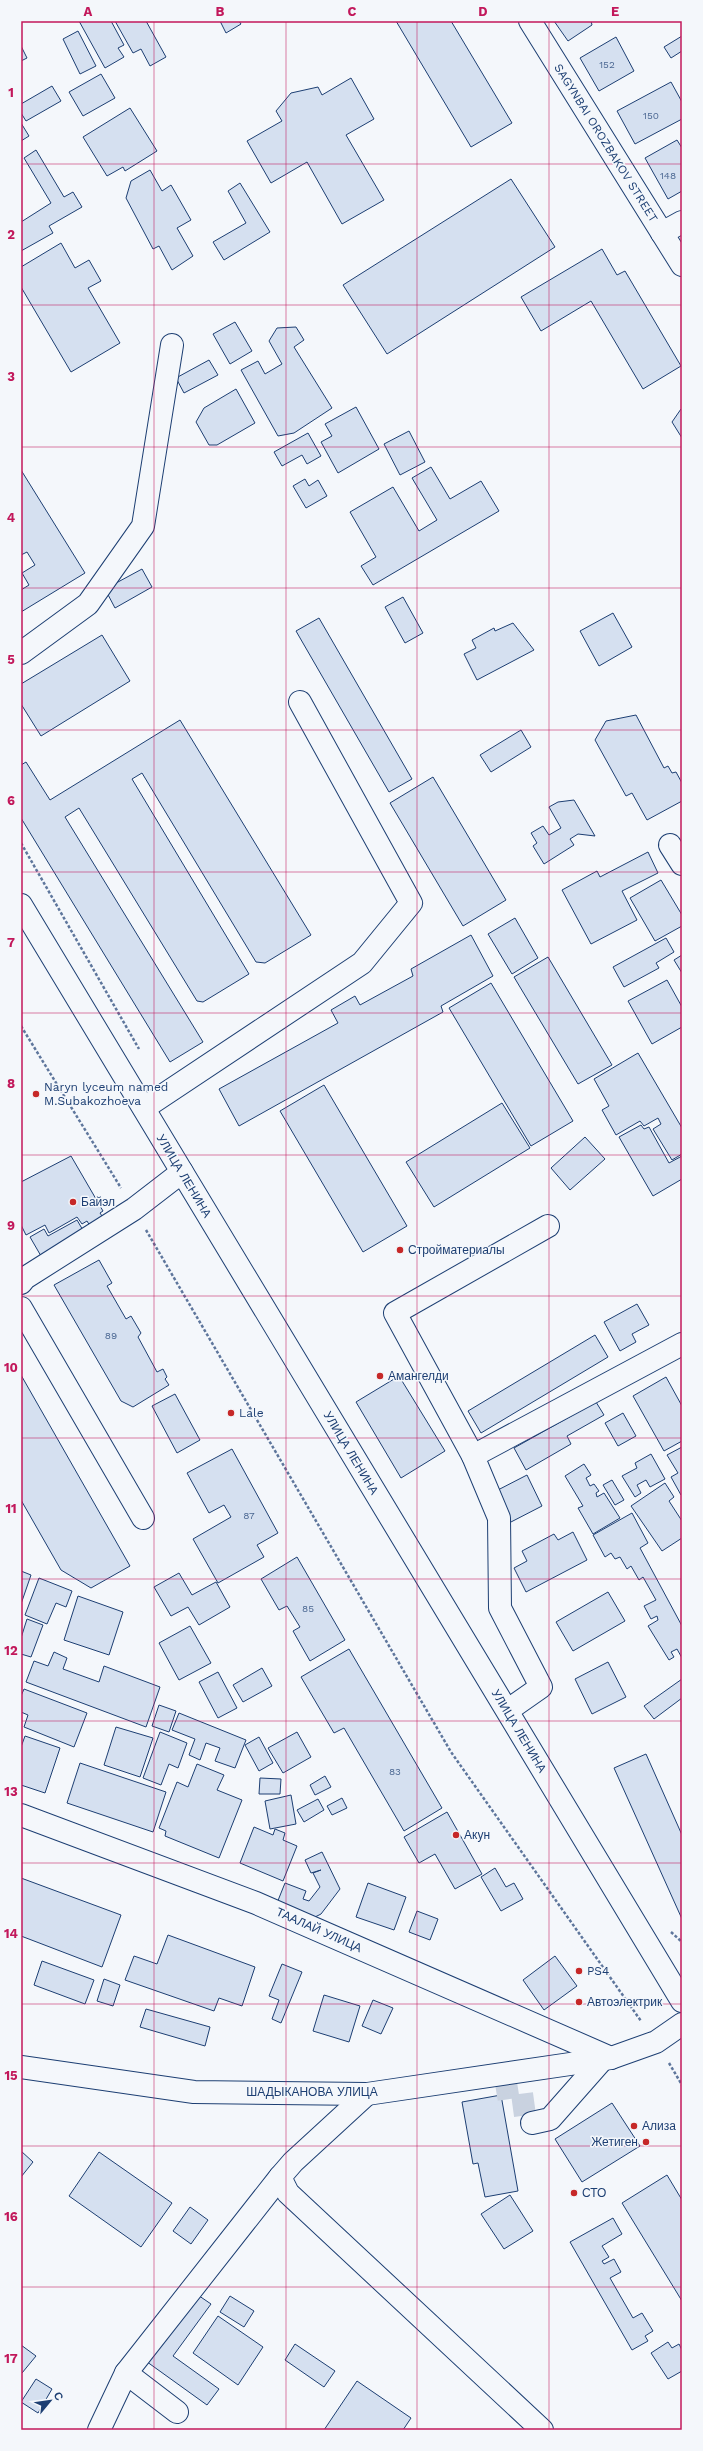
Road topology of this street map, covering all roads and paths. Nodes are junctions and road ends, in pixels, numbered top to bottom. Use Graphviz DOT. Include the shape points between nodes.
graph roads {
  1 [pos="530,21"];
  2 [pos="682,222"];
  3 [pos="662,234"];
  4 [pos="682,265"];
  5 [pos="172,346"];
  6 [pos="21,653"];
  7 [pos="300,702"];
  8 [pos="670,845"];
  9 [pos="682,864"];
  10 [pos="21,905"];
  11 [pos="21,1026"];
  12 [pos="144,1108"];
  13 [pos="182,1172"];
  14 [pos="134,1209"];
  15 [pos="548,1226"];
  16 [pos="21,1283"];
  17 [pos="21,1308"];
  18 [pos="682,1344"];
  19 [pos="473,1456"];
  20 [pos="143,1518"];
  21 [pos="511,1708"];
  22 [pos="21,1815"];
  23 [pos="682,2001"];
  24 [pos="682,2024"];
  25 [pos="656,2042"];
  26 [pos="607,2059"];
  27 [pos="21,2067"];
  28 [pos="419,2086"];
  29 [pos="496,2090"];
  30 [pos="367,2094"];
  31 [pos="532,2123"];
  32 [pos="280,2177"];
  33 [pos="126,2373"];
  34 [pos="177,2412"];
  35 [pos="99,2430"];
  36 [pos="542,2430"];
  1 -- 3 [label="street, SAGYNBAI OROZBAKOV STREET"];
  2 -- 3 [label="street"];
  3 -- 4 [label="street, SAGYNBAI OROZBAKOV STREET"];
  5 -- 6 [label="street" via="144,526 88,604"];
  7 -- 12 [label="street" via="411,903 362,963"];
  8 -- 9 [label="street"];
  10 -- 12 [label="street, УЛИЦА ЛЕНИНА"];
  11 -- 14 [label="path"];
  12 -- 13 [label="street, УЛИЦА ЛЕНИНА"];
  13 -- 14 [label="street"];
  13 -- 23 [label="street, УЛИЦА ЛЕНИНА"];
  14 -- 16 [label="street"];
  14 -- 25 [label="path" via="451,1752"];
  15 -- 19 [label="street" via="395,1313"];
  17 -- 20 [label="street"];
  18 -- 19 [label="street"];
  19 -- 21 [label="street" via="499,1518 500,1608 541,1687"];
  22 -- 26 [label="street, ТААЛАЙ УЛИЦА" via="256,1902"];
  24 -- 25 [label="street, ШАДЫКАНОВА УЛИЦА"];
  25 -- 26 [label="street, ШАДЫКАНОВА УЛИЦА"];
  26 -- 28 [label="street, ШАДЫКАНОВА УЛИЦА"];
  26 -- 31 [label="street" via="550,2119"];
  27 -- 30 [label="street, ШАДЫКАНОВА УЛИЦА" via="194,2092"];
  28 -- 29 [label="street" via="459,2095"];
  28 -- 30 [label="street, ШАДЫКАНОВА УЛИЦА"];
  30 -- 32 [label="street"];
  32 -- 33 [label="street"];
  32 -- 36 [label="street" via="288,2193"];
  33 -- 34 [label="street"];
  33 -- 35 [label="street"];
}
